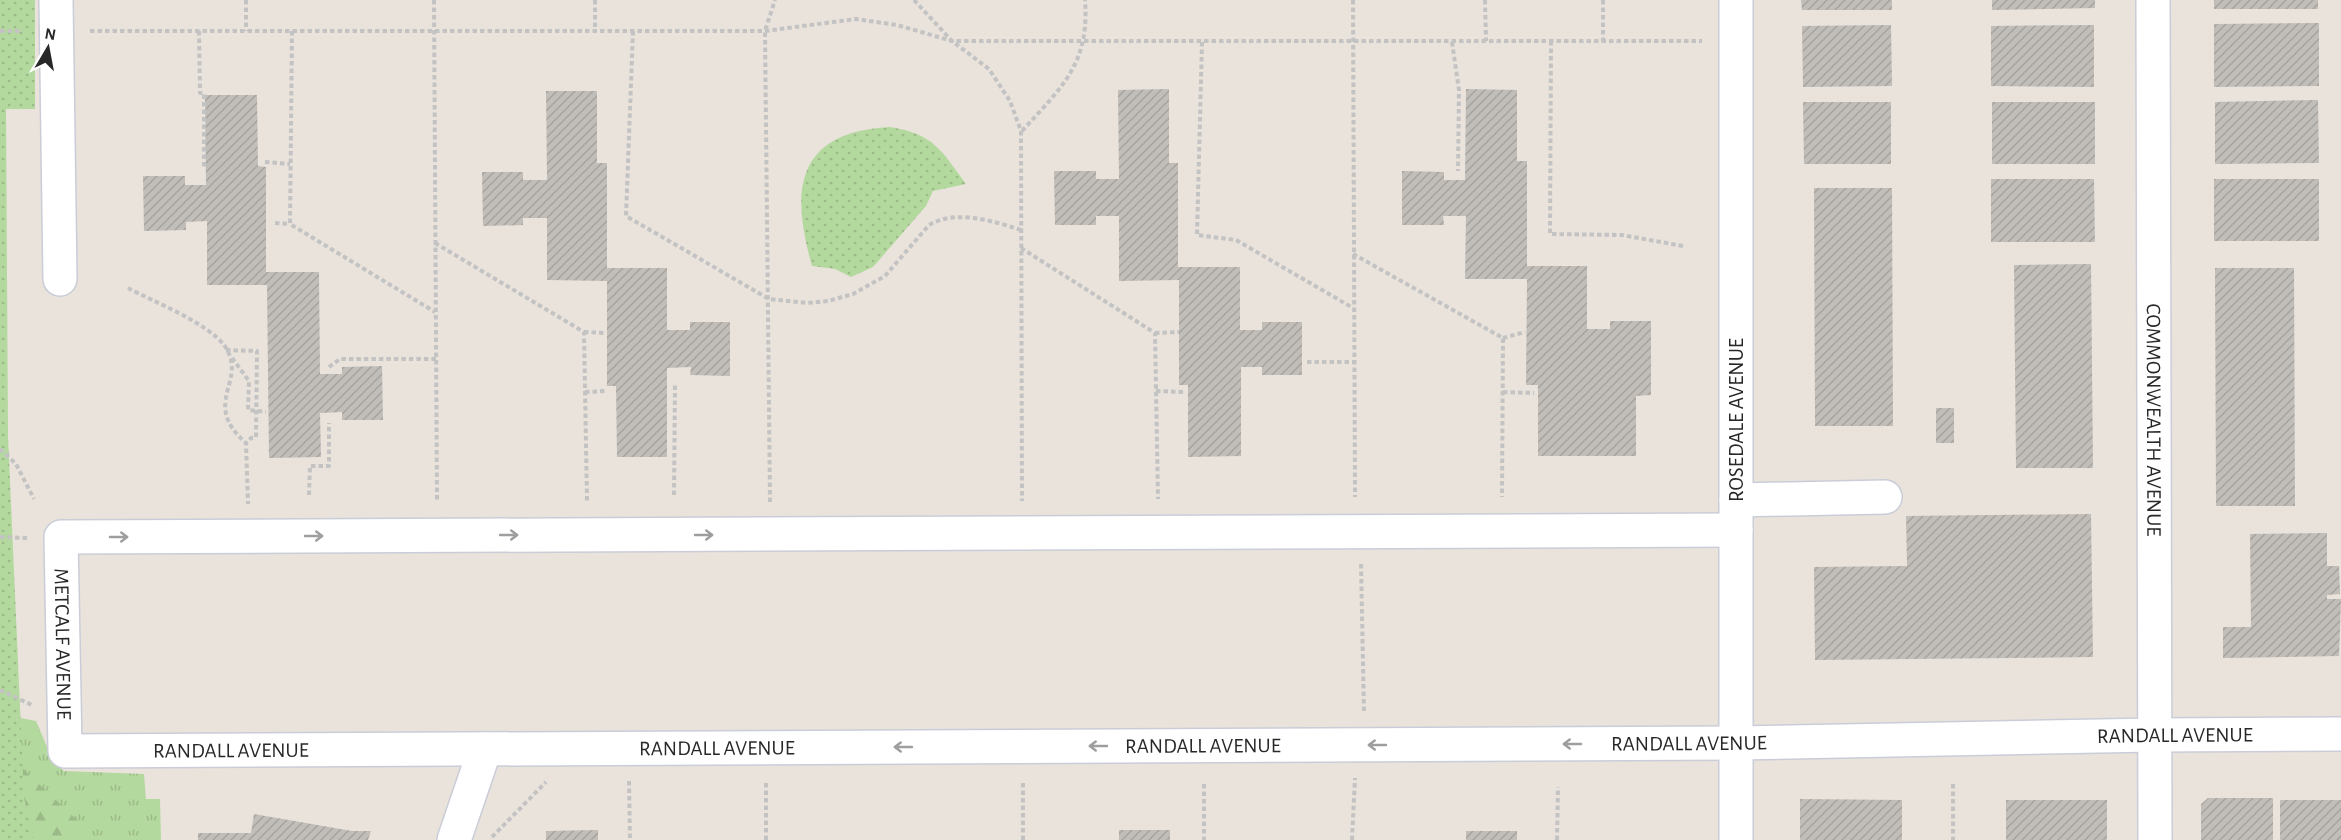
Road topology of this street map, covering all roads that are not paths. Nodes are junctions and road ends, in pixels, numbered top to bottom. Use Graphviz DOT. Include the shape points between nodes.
graph roads {
  1 [pos="1736,0"];
  2 [pos="2153,0"];
  3 [pos="56,15"];
  4 [pos="60,279"];
  5 [pos="1885,497"];
  6 [pos="1736,515"];
  7 [pos="2341,734"];
  8 [pos="2153,735"];
  9 [pos="1736,743"];
  10 [pos="485,749"];
  11 [pos="65,751"];
  12 [pos="454,840"];
  13 [pos="1736,840"];
  14 [pos="2155,840"];
  1 -- 6 [label="street, ROSEDALE AVENUE"];
  2 -- 8 [label="street, COMMONWEALTH AVENUE"];
  3 -- 4 [label="street"];
  5 -- 6 [label="street"];
  6 -- 9 [label="street, ROSEDALE AVENUE"];
  11 -- 6 [label="street, METCALF AVENUE, one-way" via="61,537 1159,533 1358,547 1502,531"];
  7 -- 8 [label="street, RANDALL AVENUE"];
  8 -- 9 [label="street, RANDALL AVENUE"];
  8 -- 14 [label="street, COMMONWEALTH AVENUE"];
  9 -- 10 [label="street, RANDALL AVENUE, one-way"];
  9 -- 13 [label="street, ROSEDALE AVENUE"];
  10 -- 11 [label="street, RANDALL AVENUE"];
  10 -- 12 [label="street"];
}
